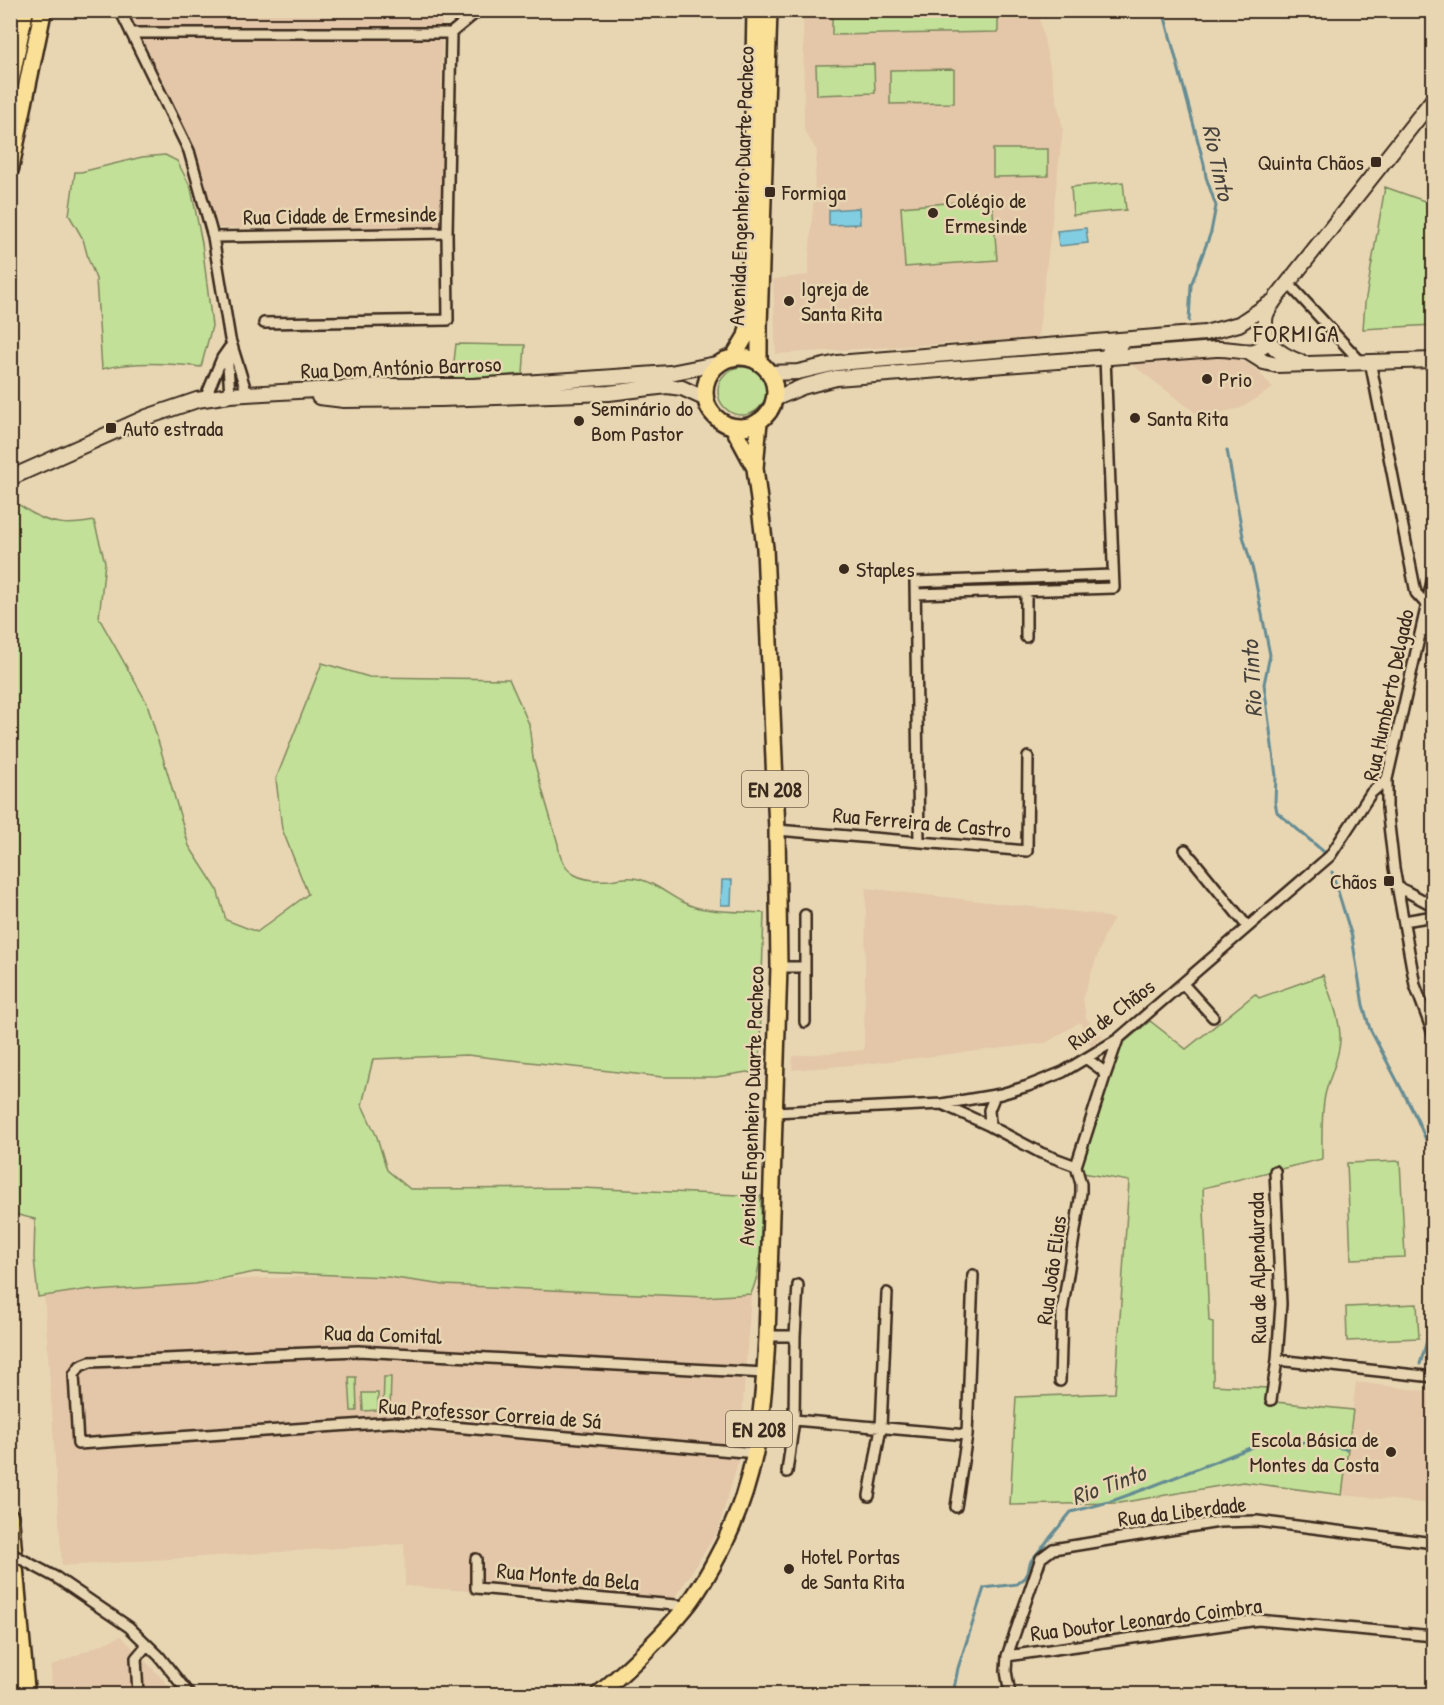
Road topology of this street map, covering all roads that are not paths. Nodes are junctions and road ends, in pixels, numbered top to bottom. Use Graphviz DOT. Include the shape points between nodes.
graph roads {
  1 [pos="26,10"];
  2 [pos="43,10"];
  3 [pos="120,10"];
  4 [pos="479,10"];
  5 [pos="755,10"];
  6 [pos="769,10"];
  7 [pos="131,33"];
  8 [pos="451,33"];
  9 [pos="10,83"];
  10 [pos="1434,98"];
  11 [pos="10,169"];
  12 [pos="447,233"];
  13 [pos="213,237"];
  14 [pos="1288,283"];
  15 [pos="1276,298"];
  16 [pos="264,323"];
  17 [pos="1241,323"];
  18 [pos="1265,334"];
  19 [pos="1138,338"];
  20 [pos="230,343"];
  21 [pos="1070,344"];
  22 [pos="1245,351"];
  23 [pos="1105,357"];
  24 [pos="727,360"];
  25 [pos="1365,361"];
  26 [pos="1308,363"];
  27 [pos="1432,364"];
  28 [pos="764,368"];
  29 [pos="288,393"];
  30 [pos="247,394"];
  31 [pos="230,395"];
  32 [pos="205,399"];
  33 [pos="706,399"];
  34 [pos="774,399"];
  35 [pos="759,421"];
  36 [pos="733,427"];
  37 [pos="755,468"];
  38 [pos="10,478"];
  39 [pos="1434,573"];
  40 [pos="1113,575"];
  41 [pos="1026,592"];
  42 [pos="916,594"];
  43 [pos="1426,604"];
  44 [pos="1434,629"];
  45 [pos="1421,631"];
  46 [pos="1026,637"];
  47 [pos="1028,757"];
  48 [pos="1387,779"];
  49 [pos="777,830"];
  50 [pos="919,841"];
  51 [pos="1185,850"];
  52 [pos="1398,887"];
  53 [pos="1434,906"];
  54 [pos="805,915"];
  55 [pos="1434,916"];
  56 [pos="1404,921"];
  57 [pos="1247,927"];
  58 [pos="778,967"];
  59 [pos="805,967"];
  60 [pos="1183,984"];
  61 [pos="1213,1017"];
  62 [pos="805,1022"];
  63 [pos="1434,1036"];
  64 [pos="1118,1039"];
  65 [pos="1087,1059"];
  66 [pos="1105,1076"];
  67 [pos="994,1095"];
  68 [pos="942,1104"];
  69 [pos="774,1112"];
  70 [pos="990,1126"];
  71 [pos="1076,1166"];
  72 [pos="1275,1171"];
  73 [pos="974,1275"];
  74 [pos="798,1285"];
  75 [pos="887,1293"];
  76 [pos="767,1336"];
  77 [pos="795,1336"];
  78 [pos="1277,1360"];
  79 [pos="765,1374"];
  80 [pos="1434,1377"];
  81 [pos="1060,1381"];
  82 [pos="1271,1400"];
  83 [pos="794,1420"];
  84 [pos="881,1427"];
  85 [pos="967,1435"];
  86 [pos="78,1444"];
  87 [pos="756,1453"];
  88 [pos="786,1472"];
  89 [pos="869,1496"];
  90 [pos="957,1507"];
  91 [pos="10,1517"];
  92 [pos="1434,1543"];
  93 [pos="10,1553"];
  94 [pos="476,1559"];
  95 [pos="687,1606"];
  96 [pos="1434,1636"];
  97 [pos="147,1645"];
  98 [pos="1008,1656"];
  99 [pos="26,1695"];
  100 [pos="138,1695"];
  101 [pos="189,1695"];
  102 [pos="599,1695"];
  103 [pos="1010,1695"];
  1 -- 9 [label="highway"];
  2 -- 11 [label="highway"];
  3 -- 7 [label="street"];
  4 -- 8 [label="street"];
  5 -- 24 [label="main road, Avenida Engenheiro Duarte Pacheco" via="749,323 746,336"];
  6 -- 28 [label="main road, Avenida Engenheiro Duarte Pacheco" via="759,315"];
  7 -- 8 [label="street"];
  7 -- 13 [label="street" via="189,151"];
  8 -- 12 [label="street, Rua Cidade de Ermesinde"];
  10 -- 14 [label="main road"];
  12 -- 13 [label="street, Rua Cidade de Ermesinde"];
  12 -- 16 [label="street" via="448,320"];
  13 -- 20 [label="street"];
  14 -- 15 [label="main road"];
  14 -- 25 [label="street"];
  15 -- 17 [label="main road"];
  15 -- 18 [label="main road" via="1266,315"];
  17 -- 18 [label="main road" via="1254,320 1263,326"];
  17 -- 19 [label="main road" via="1205,333"];
  17 -- 22 [label="main road" via="1234,338"];
  18 -- 22 [label="main road" via="1265,342 1258,350"];
  18 -- 26 [label="main road" via="1279,352"];
  19 -- 21 [label="main road"];
  19 -- 23 [label="street" via="1108,348"];
  20 -- 30 [label="street"];
  20 -- 31 [label="street"];
  20 -- 32 [label="street"];
  21 -- 23 [label="street" via="1082,349 1101,349"];
  21 -- 28 [label="main road" via="837,363 798,372"];
  22 -- 23 [label="main road" via="1225,348"];
  22 -- 26 [label="main road" via="1269,363"];
  23 -- 34 [label="main road" via="836,378"];
  23 -- 40 [label="street"];
  24 -- 28 [label="main road" via="747,358"];
  24 -- 29 [label="main road, Rua Dom António Barroso" via="670,373"];
  24 -- 33 [label="main road" via="711,373"];
  25 -- 26 [label="main road"];
  25 -- 27 [label="main road"];
  25 -- 43 [label="street" via="1416,593"];
  28 -- 34 [label="main road" via="774,385"];
  29 -- 30 [label="main road"];
  29 -- 33 [label="main road, Rua Dom António Barroso" via="344,400 441,399 609,393 667,386"];
  30 -- 31 [label="main road"];
  31 -- 32 [label="main road"];
  32 -- 38 [label="main road" via="147,417"];
  33 -- 36 [label="main road, EN 208" via="711,412"];
  34 -- 35 [label="main road, EN 208" via="769,412"];
  35 -- 36 [label="main road" via="747,427"];
  35 -- 37 [label="main road, Avenida Engenheiro Duarte Pacheco / EN 208"];
  36 -- 37 [label="main road, Avenida Engenheiro Duarte Pacheco / EN 208"];
  37 -- 49 [label="main road, Avenida Engenheiro Duarte Pacheco / EN 208" via="765,548"];
  39 -- 43 [label="street, Rua Humberto Delgado"];
  40 -- 41 [label="street" via="1114,588"];
  40 -- 42 [label="street" via="915,582"];
  41 -- 42 [label="street"];
  41 -- 46 [label="street"];
  42 -- 50 [label="street"];
  43 -- 45 [label="street, Rua Humberto Delgado"];
  44 -- 45 [label="street"];
  45 -- 48 [label="street, Rua Humberto Delgado"];
  47 -- 50 [label="street, Rua Ferreira de Castro" via="1027,851"];
  48 -- 52 [label="street, Rua Humberto Delgado"];
  48 -- 57 [label="street, Rua de Chãos" via="1371,793 1330,856"];
  49 -- 50 [label="street, Rua Ferreira de Castro"];
  49 -- 58 [label="main road, Avenida Engenheiro Duarte Pacheco / EN 208"];
  51 -- 57 [label="street"];
  52 -- 53 [label="street"];
  52 -- 56 [label="street, Rua Humberto Delgado"];
  54 -- 59 [label="street"];
  55 -- 56 [label="street"];
  56 -- 63 [label="street, Rua Humberto Delgado" via="1415,985"];
  57 -- 60 [label="street, Rua de Chãos"];
  58 -- 59 [label="street"];
  58 -- 69 [label="main road, Avenida Engenheiro Duarte Pacheco / EN 208"];
  59 -- 62 [label="street"];
  60 -- 61 [label="street"];
  60 -- 64 [label="street, Rua de Chãos"];
  64 -- 65 [label="street, Rua de Chãos"];
  64 -- 66 [label="street"];
  65 -- 66 [label="street"];
  65 -- 67 [label="street, Rua de Chãos" via="1028,1086"];
  66 -- 71 [label="street"];
  67 -- 68 [label="street, Rua de Chãos"];
  67 -- 70 [label="street" via="989,1110"];
  68 -- 69 [label="street, Rua de Chãos"];
  68 -- 70 [label="street"];
  69 -- 76 [label="main road, Avenida Engenheiro Duarte Pacheco / EN 208"];
  70 -- 71 [label="street"];
  71 -- 81 [label="street, Rua João Elias" via="1081,1193 1062,1312"];
  72 -- 78 [label="street, Rua de Alpendurada" via="1281,1263"];
  73 -- 85 [label="street"];
  74 -- 77 [label="street"];
  75 -- 84 [label="street"];
  76 -- 77 [label="street"];
  76 -- 79 [label="main road, Avenida Engenheiro Duarte Pacheco / EN 208"];
  77 -- 83 [label="street"];
  78 -- 80 [label="street"];
  78 -- 82 [label="street, Rua de Alpendurada"];
  79 -- 86 [label="street, Rua da Comital" via="375,1351 90,1362 74,1374"];
  79 -- 87 [label="main road, Avenida Engenheiro Duarte Pacheco / EN 208"];
  83 -- 84 [label="street"];
  83 -- 88 [label="street"];
  84 -- 85 [label="street"];
  84 -- 89 [label="street"];
  85 -- 90 [label="street"];
  86 -- 87 [label="street, Rua Professor Correia de Sá" via="394,1422"];
  87 -- 95 [label="main road, Avenida Engenheiro Duarte Pacheco / EN 208" via="728,1539"];
  91 -- 99 [label="highway"];
  92 -- 98 [label="street, Rua da Liberdade" via="1257,1521 1219,1522 1053,1549 1041,1558"];
  93 -- 97 [label="street, bridge" via="57,1578 129,1627"];
  94 -- 95 [label="street, Rua Monte da Bela" via="476,1588"];
  95 -- 102 [label="main road, Avenida Engenheiro Duarte Pacheco / EN 208"];
  96 -- 98 [label="street, Rua Doutor Leonardo Coimbra" via="1258,1620"];
  97 -- 100 [label="street" via="136,1658"];
  97 -- 101 [label="street"];
  98 -- 103 [label="street, Rua da Liberdade"];
}
